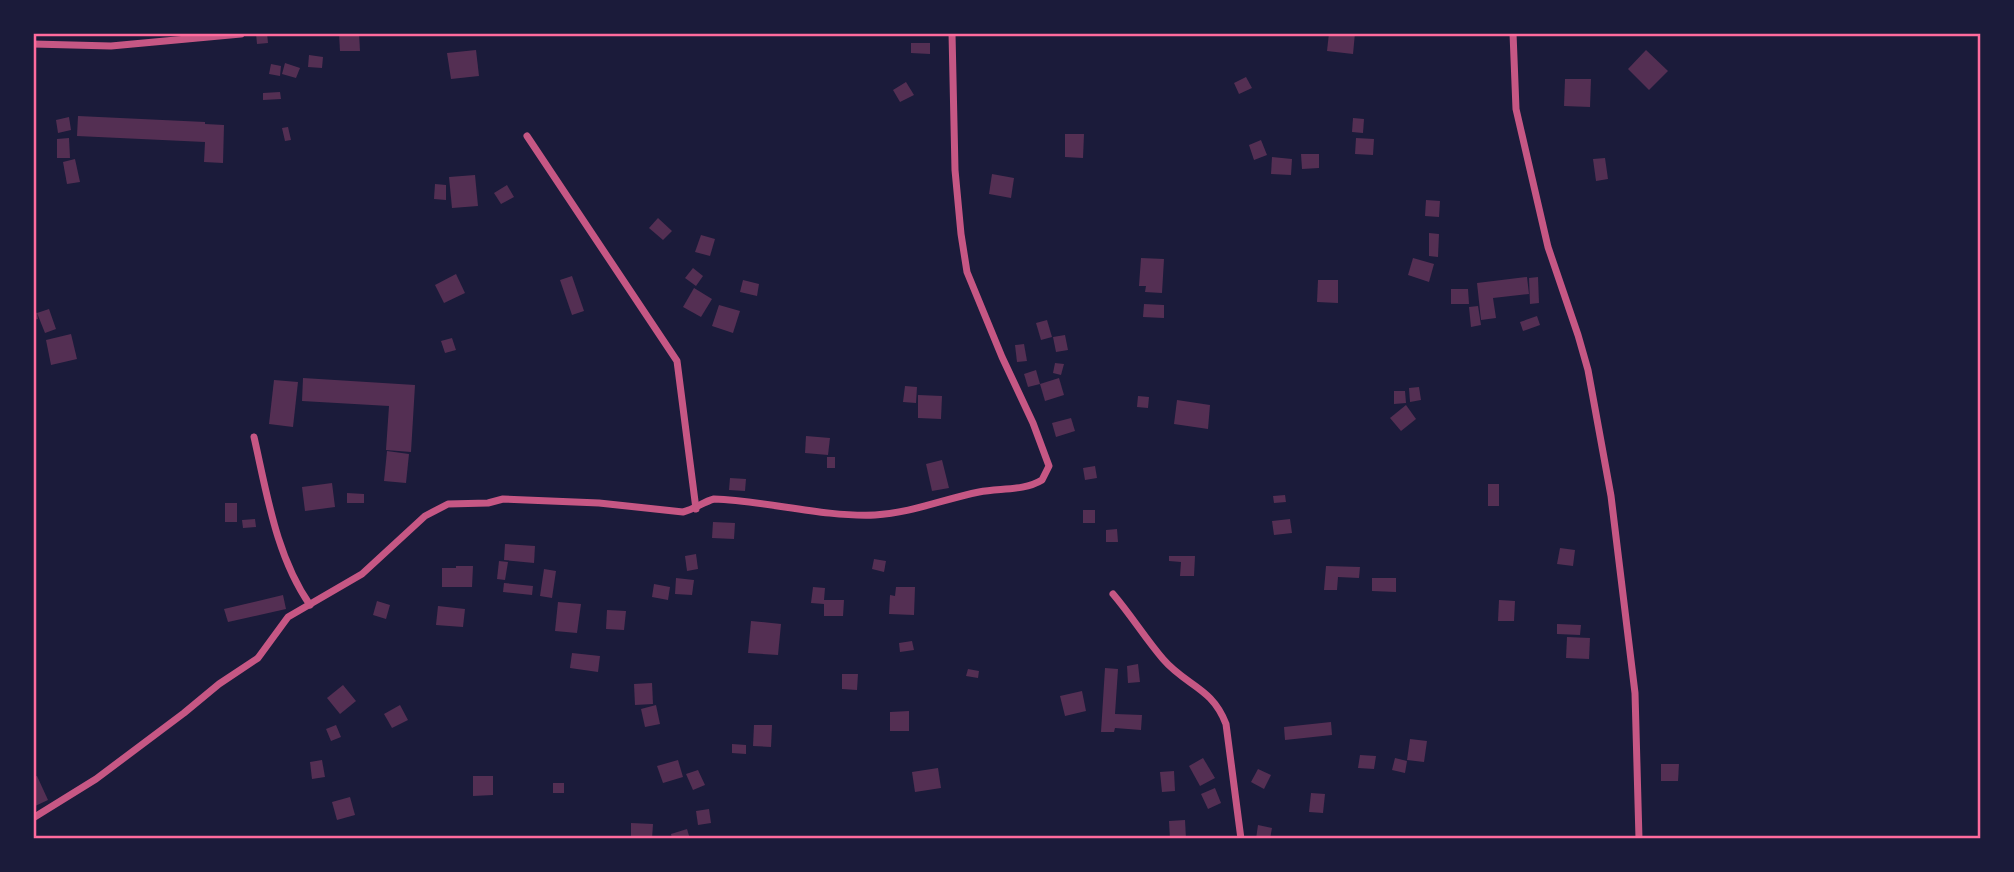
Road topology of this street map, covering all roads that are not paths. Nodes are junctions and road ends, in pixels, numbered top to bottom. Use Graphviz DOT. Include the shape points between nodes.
graph roads {
  1 [pos="952,33"];
  2 [pos="1513,33"];
  3 [pos="241,34"];
  4 [pos="33,44"];
  5 [pos="527,136"];
  6 [pos="254,437"];
  7 [pos="696,509"];
  8 [pos="1113,594"];
  9 [pos="310,605"];
  10 [pos="33,818"];
  11 [pos="1241,839"];
  12 [pos="1639,839"];
  1 -- 7 [label="street" via="955,170 967,272 1049,466 1042,480 884,514 813,511 722,499 706,501"];
  2 -- 12 [label="street" via="1516,109 1548,247 1588,370 1611,496 1635,693"];
  3 -- 4 [label="street" via="111,46"];
  5 -- 7 [label="street" via="677,360"];
  6 -- 9 [label="street" via="276,530 295,583"];
  7 -- 9 [label="street" via="683,512 503,499 448,504 425,516 362,574"];
  8 -- 11 [label="street" via="1164,660 1220,708"];
  9 -- 10 [label="street" via="288,617 258,658 96,779"];
}
